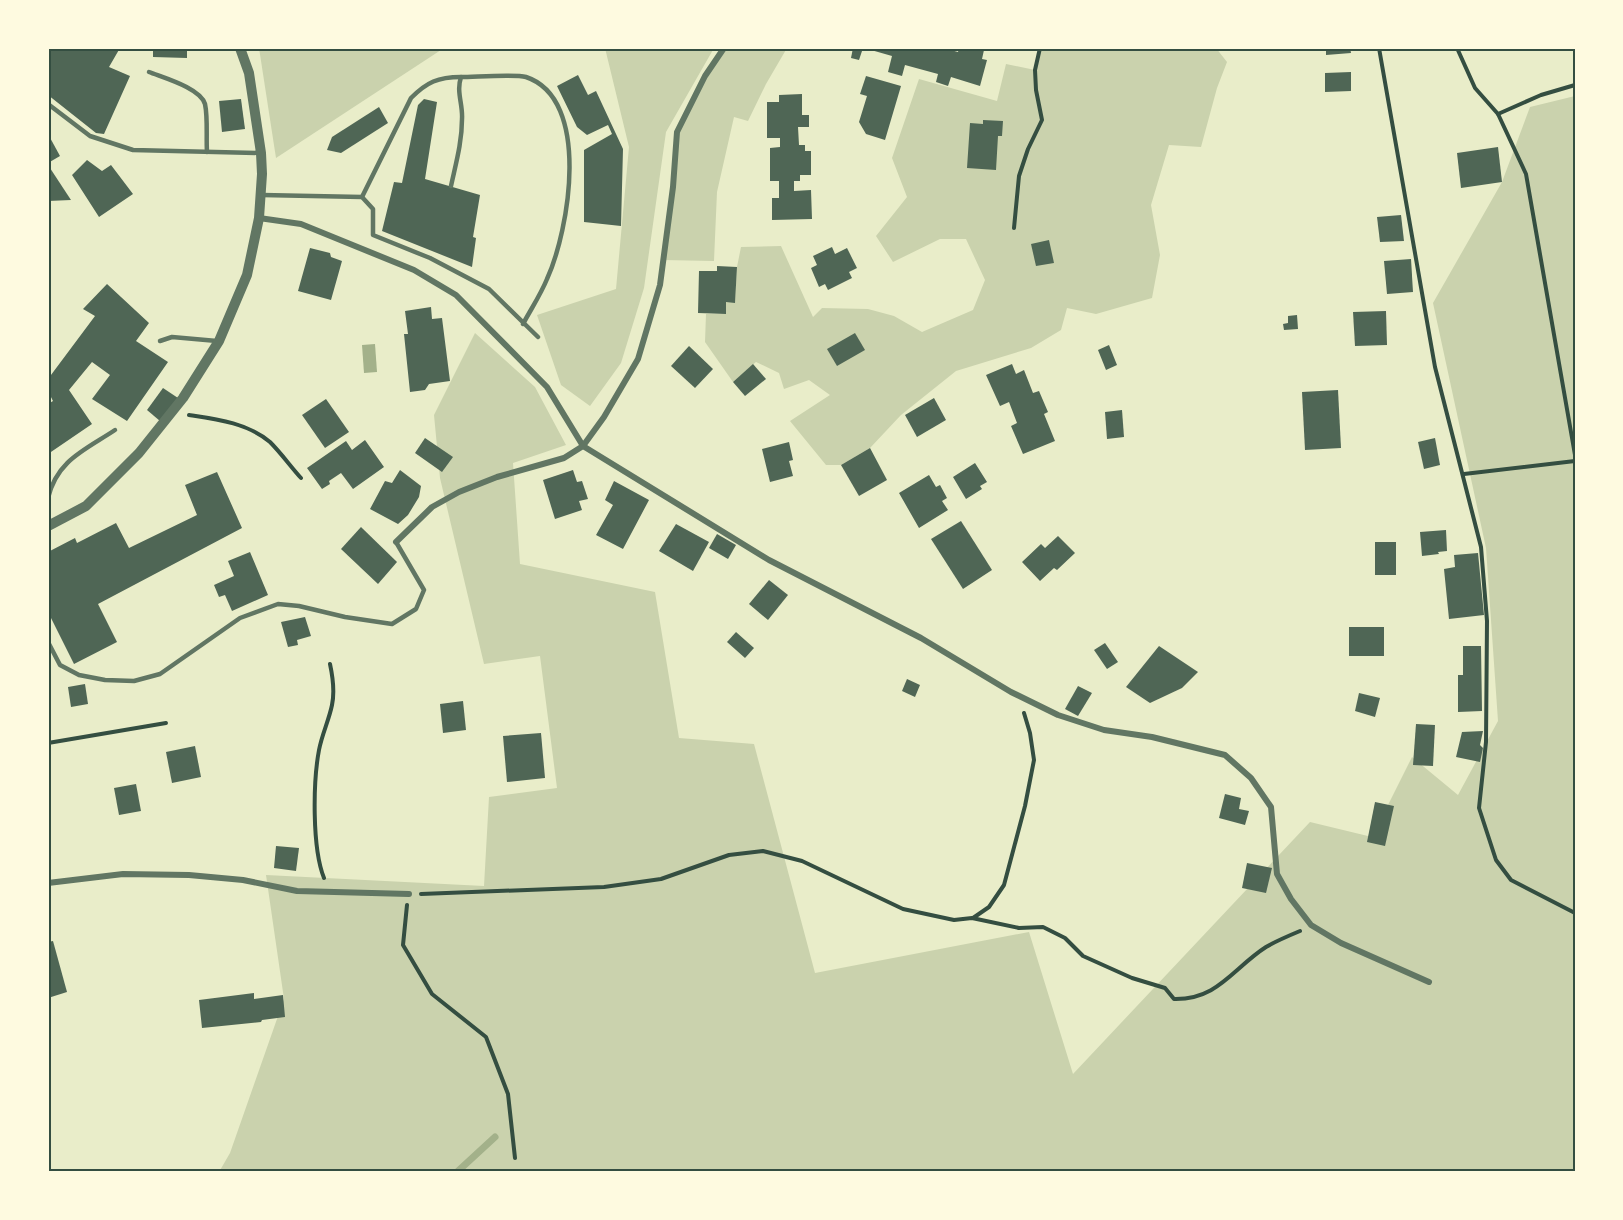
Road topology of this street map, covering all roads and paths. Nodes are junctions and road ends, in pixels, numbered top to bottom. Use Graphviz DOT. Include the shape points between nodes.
graph roads {
  1 [pos="240,48"];
  2 [pos="724,48"];
  3 [pos="1040,48"];
  4 [pos="1379,48"];
  5 [pos="1457,48"];
  6 [pos="149,72"];
  7 [pos="461,77"];
  8 [pos="1575,85"];
  9 [pos="48,104"];
  10 [pos="1497,114"];
  11 [pos="207,152"];
  12 [pos="261,153"];
  13 [pos="451,186"];
  14 [pos="260,195"];
  15 [pos="362,197"];
  16 [pos="259,218"];
  17 [pos="1014,228"];
  18 [pos="432,251"];
  19 [pos="430,258"];
  20 [pos="523,324"];
  21 [pos="538,337"];
  22 [pos="160,341"];
  23 [pos="219,341"];
  24 [pos="173,412"];
  25 [pos="116,430"];
  26 [pos="583,446"];
  27 [pos="1575,454"];
  28 [pos="1575,461"];
  29 [pos="1464,474"];
  30 [pos="301,478"];
  31 [pos="48,498"];
  32 [pos="48,526"];
  33 [pos="396,542"];
  34 [pos="48,642"];
  35 [pos="330,664"];
  36 [pos="1017,695"];
  37 [pos="166,723"];
  38 [pos="48,743"];
  39 [pos="48,883"];
  40 [pos="329,892"];
  41 [pos="408,894"];
  42 [pos="1575,912"];
  43 [pos="972,918"];
  44 [pos="1311,925"];
  45 [pos="1429,982"];
  46 [pos="515,1158"];
  1 -- 12 [label="street" via="249,73"];
  2 -- 26 [label="street" via="677,132 660,285 638,359"];
  3 -- 17 [label="path" via="1035,70 1042,120 1019,176"];
  4 -- 29 [label="path" via="1435,367"];
  5 -- 10 [label="path" via="1475,88"];
  6 -- 11 [label="lane" via="200,95 205,105"];
  7 -- 13 [label="lane" via="460,145"];
  7 -- 15 [label="lane" via="443,77 422,86 411,98"];
  7 -- 20 [label="lane" via="525,77 547,89 562,112 570,160 567,215 548,278"];
  8 -- 10 [label="path"];
  9 -- 11 [label="lane" via="90,136 109,144 133,150"];
  10 -- 27 [label="path" via="1526,174"];
  11 -- 12 [label="lane"];
  12 -- 14 [label="street"];
  14 -- 15 [label="lane"];
  14 -- 16 [label="street"];
  15 -- 19 [label="lane" via="373,208 373,235"];
  16 -- 23 [label="street" via="246,275"];
  16 -- 26 [label="street" via="301,224 414,270 456,295 547,387"];
  18 -- 19 [label="lane"];
  19 -- 20 [label="lane" via="489,289"];
  20 -- 21 [label="lane"];
  22 -- 23 [label="lane" via="172,337"];
  23 -- 24 [label="street"];
  24 -- 30 [label="path" via="228,421 253,431 269,442"];
  24 -- 32 [label="street" via="86,506"];
  25 -- 31 [label="lane" via="63,465 54,477"];
  26 -- 33 [label="street" via="564,458 459,492 432,507"];
  26 -- 36 [label="street" via="769,560 921,638"];
  28 -- 29 [label="path"];
  29 -- 42 [label="path" via="1481,547 1487,621 1486,742 1479,808 1496,860 1511,880"];
  33 -- 34 [label="lane" via="424,590 416,609 392,624 278,604 240,618 160,674 134,681 79,675 60,665"];
  35 -- 40 [label="path" via="332,704 319,749 316,784 316,848"];
  36 -- 43 [label="path" via="1034,760 1025,806 1004,885 988,907"];
  36 -- 44 [label="street" via="1058,715 1104,730 1225,755 1251,778 1271,807 1277,874"];
  37 -- 38 [label="path"];
  39 -- 40 [label="street" via="123,874 189,875"];
  40 -- 41 [label="street"];
  41 -- 43 [label="path" via="604,887 661,879 729,855 763,851 802,861 903,909 954,920"];
  41 -- 46 [label="path" via="403,945 432,994 486,1037 507,1094"];
  43 -- 44 [label="path" via="1019,928 1043,927 1065,938 1083,956 1165,988 1174,999 1190,999 1219,987 1265,948"];
  44 -- 45 [label="street" via="1341,943"];
}
